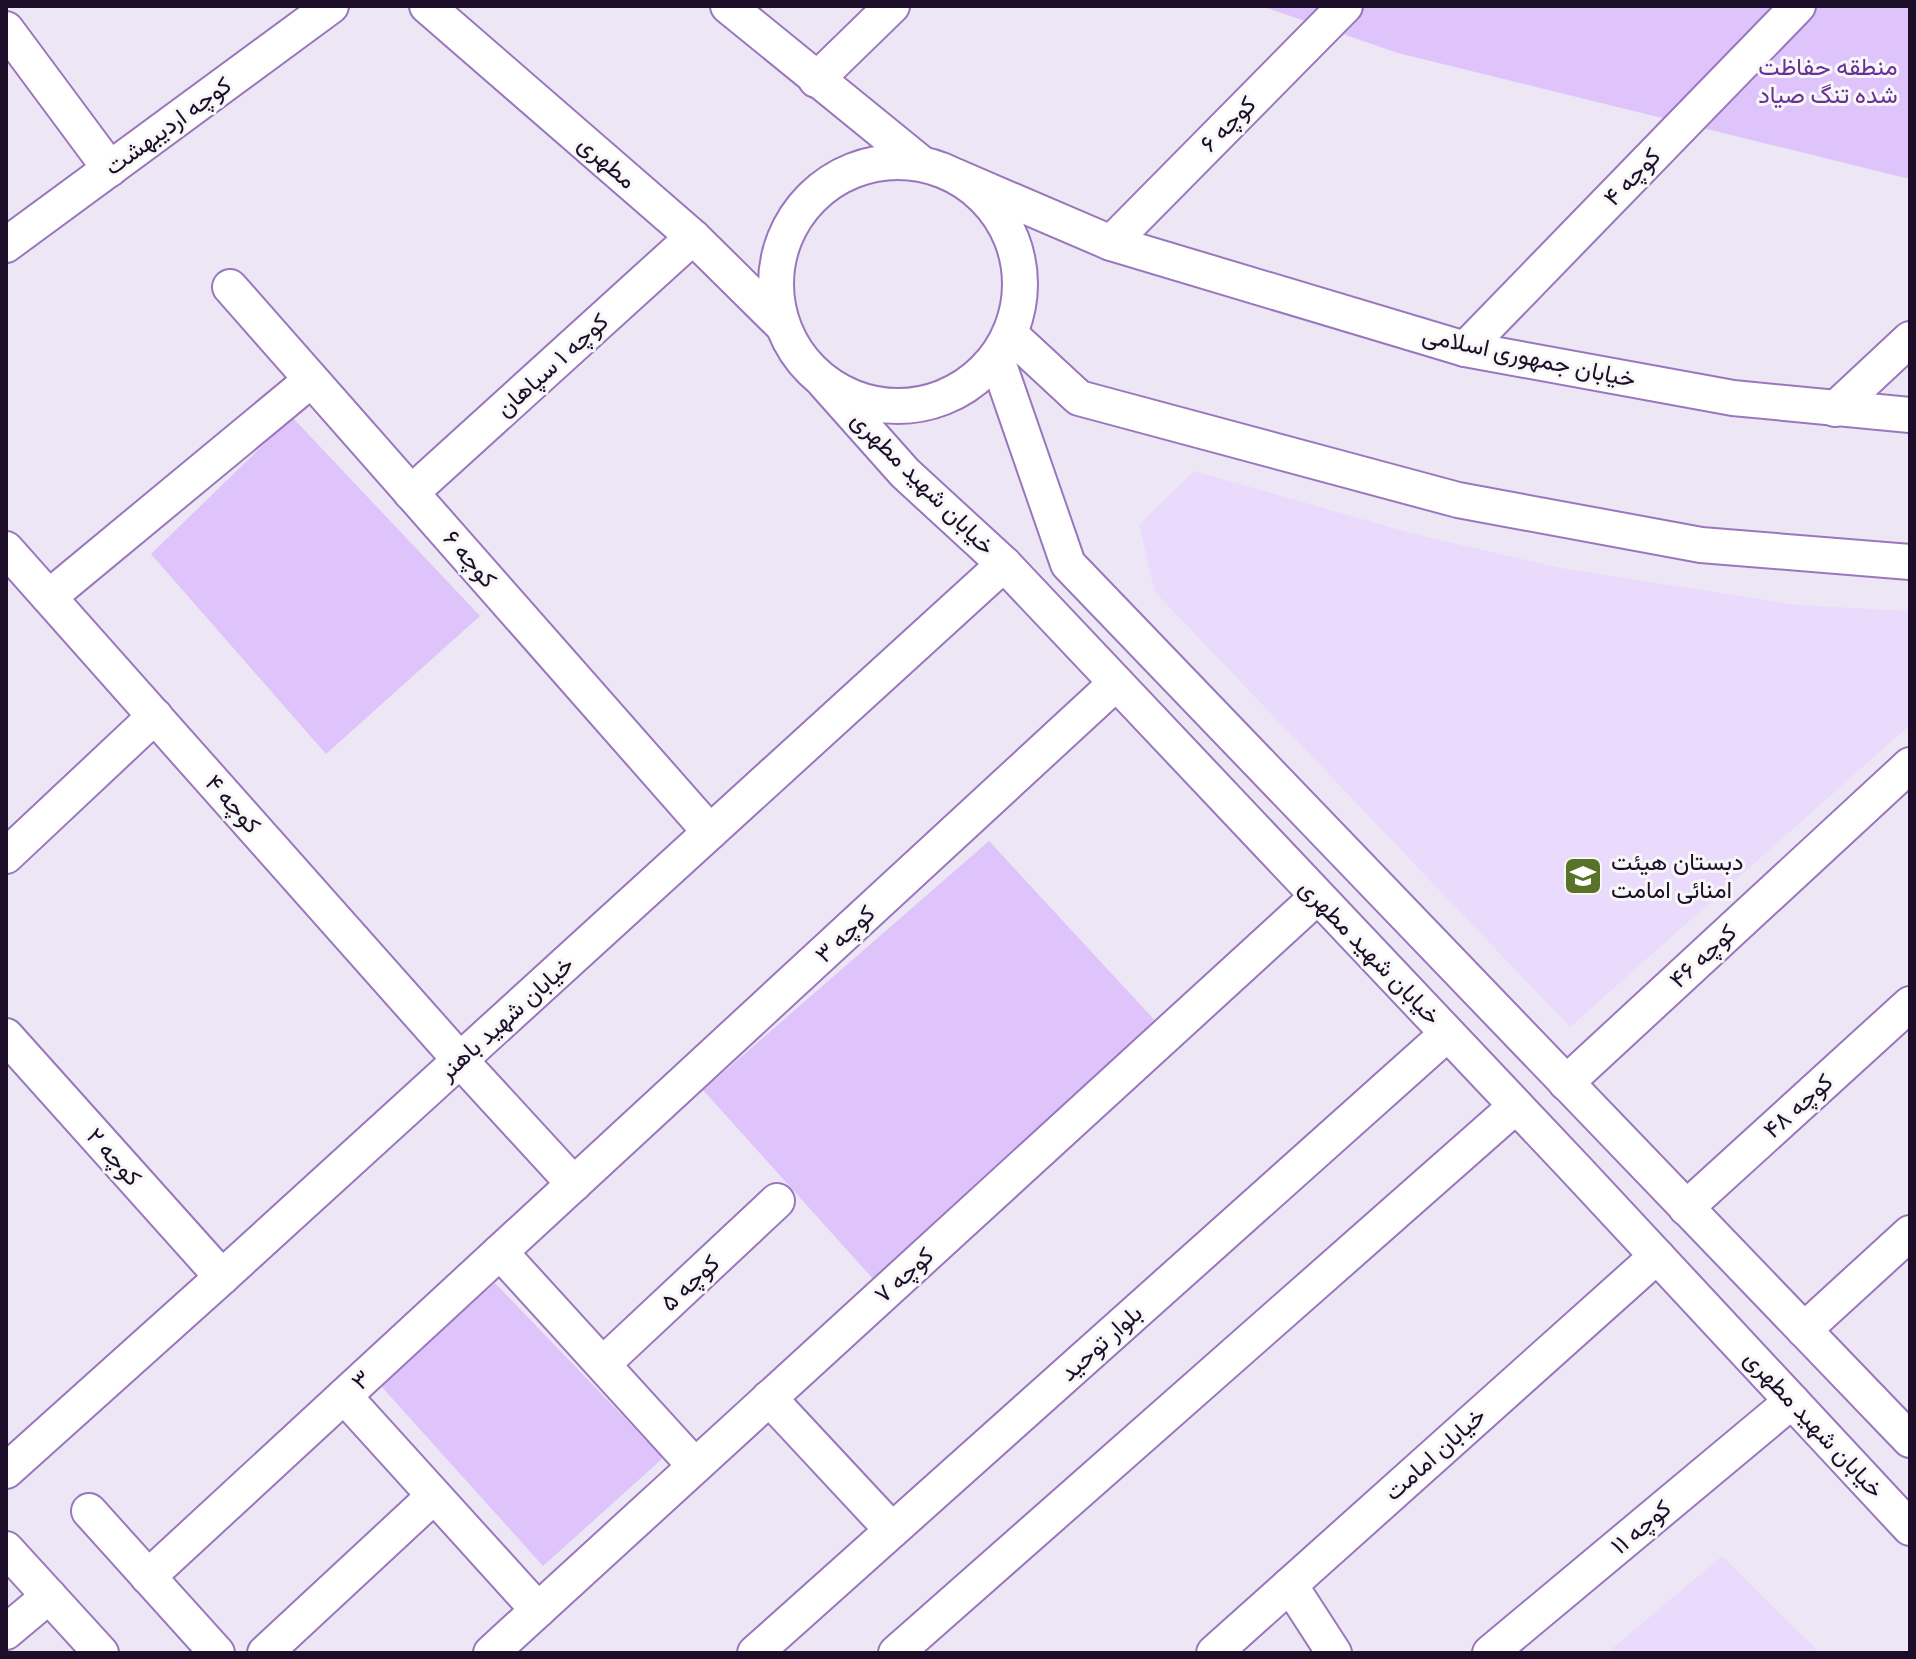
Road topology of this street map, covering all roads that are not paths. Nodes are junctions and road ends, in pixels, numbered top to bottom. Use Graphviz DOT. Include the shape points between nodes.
graph roads {
  1 [pos="331,6"];
  2 [pos="427,6"];
  3 [pos="728,6"];
  4 [pos="892,6"];
  5 [pos="1345,6"];
  6 [pos="1798,6"];
  7 [pos="6,29"];
  8 [pos="816,80"];
  9 [pos="922,164"];
  10 [pos="110,169"];
  11 [pos="957,177"];
  12 [pos="693,237"];
  13 [pos="1111,243"];
  14 [pos="6,245"];
  15 [pos="230,287"];
  16 [pos="781,324"];
  17 [pos="1910,339"];
  18 [pos="1004,347"];
  19 [pos="1465,349"];
  20 [pos="311,380"];
  21 [pos="824,382"];
  22 [pos="1835,409"];
  23 [pos="1910,415"];
  24 [pos="411,493"];
  25 [pos="6,549"];
  26 [pos="1910,562"];
  27 [pos="1004,564"];
  28 [pos="49,597"];
  29 [pos="1115,684"];
  30 [pos="155,716"];
  31 [pos="1910,765"];
  32 [pos="710,832"];
  33 [pos="6,856"];
  34 [pos="1317,897"];
  35 [pos="1910,1004"];
  36 [pos="1447,1034"];
  37 [pos="6,1036"];
  38 [pos="460,1060"];
  39 [pos="1566,1083"];
  40 [pos="1516,1106"];
  41 [pos="574,1184"];
  42 [pos="777,1201"];
  43 [pos="1686,1208"];
  44 [pos="1910,1233"];
  45 [pos="500,1252"];
  46 [pos="1657,1256"];
  47 [pos="222,1277"];
  48 [pos="1804,1330"];
  49 [pos="603,1364"];
  50 [pos="344,1396"];
  51 [pos="769,1398"];
  52 [pos="1792,1401"];
  53 [pos="1910,1440"];
  54 [pos="695,1466"];
  55 [pos="6,1471"];
  56 [pos="434,1496"];
  57 [pos="89,1511"];
  58 [pos="1910,1528"];
  59 [pos="892,1530"];
  60 [pos="6,1549"];
  61 [pos="148,1577"];
  62 [pos="1290,1585"];
  63 [pos="49,1596"];
  64 [pos="538,1610"];
  65 [pos="6,1634"];
  66 [pos="23,1653"];
  67 [pos="101,1653"];
  68 [pos="217,1653"];
  69 [pos="265,1653"];
  70 [pos="491,1653"];
  71 [pos="755,1653"];
  72 [pos="896,1653"];
  73 [pos="1214,1653"];
  74 [pos="1334,1653"];
  75 [pos="1490,1653"];
  1 -- 10 [label="street, کوچه اردیبهشت"];
  2 -- 12 [label="street, مطهری"];
  3 -- 8 [label="street"];
  4 -- 8 [label="street"];
  5 -- 13 [label="street, کوچه ۶"];
  6 -- 19 [label="street, کوچه ۴"];
  7 -- 10 [label="street"];
  8 -- 9 [label="street"];
  9 -- 11 [label="street"];
  9 -- 16 [label="street" via="886,162 850,171 819,190 795,218 780,251 775,287"];
  10 -- 14 [label="street, کوچه اردیبهشت"];
  11 -- 13 [label="street, خیابان جمهوری اسلامی"];
  11 -- 18 [label="street" via="987,199 1008,229 1019,263 1021,300"];
  12 -- 16 [label="street, مطهری"];
  12 -- 24 [label="street, کوچه ۱ سپاهان"];
  13 -- 19 [label="street, خیابان جمهوری اسلامی"];
  15 -- 20 [label="street, کوچه ۶"];
  16 -- 21 [label="street" via="798,356"];
  17 -- 22 [label="street"];
  18 -- 21 [label="street" via="962,389 928,403 892,407 856,399"];
  18 -- 26 [label="street" via="1079,398 1458,500 1701,545"];
  18 -- 39 [label="street" via="1068,564"];
  19 -- 22 [label="street, خیابان جمهوری اسلامی" via="1733,398"];
  20 -- 24 [label="street, کوچه ۶"];
  20 -- 28 [label="street"];
  21 -- 27 [label="street, خیابان شهید مطهری" via="905,473"];
  22 -- 23 [label="street, خیابان جمهوری اسلامی"];
  24 -- 32 [label="street, کوچه ۶"];
  25 -- 28 [label="street, کوچه ۴"];
  27 -- 29 [label="street, خیابان شهید مطهری"];
  27 -- 32 [label="street, خیابان شهید باهنر"];
  28 -- 30 [label="street, کوچه ۴"];
  29 -- 34 [label="street, خیابان شهید مطهری"];
  29 -- 41 [label="street, کوچه ۳"];
  30 -- 33 [label="street"];
  30 -- 38 [label="street, کوچه ۴"];
  31 -- 39 [label="street, کوچه ۴۶"];
  32 -- 38 [label="street, خیابان شهید باهنر"];
  34 -- 36 [label="street, خیابان شهید مطهری"];
  34 -- 51 [label="street, کوچه ۷"];
  35 -- 43 [label="street, کوچه ۴۸"];
  36 -- 40 [label="street, خیابان شهید مطهری"];
  36 -- 59 [label="street, بلوار توحید"];
  37 -- 47 [label="street, کوچه ۲"];
  38 -- 41 [label="street, کوچه ۴"];
  38 -- 47 [label="street, خیابان شهید باهنر"];
  39 -- 43 [label="street"];
  40 -- 46 [label="street, خیابان شهید مطهری"];
  40 -- 72 [label="street"];
  41 -- 45 [label="street, ۳"];
  42 -- 49 [label="street, کوچه ۵"];
  43 -- 48 [label="street"];
  44 -- 48 [label="street"];
  45 -- 49 [label="street"];
  45 -- 50 [label="street, ۳"];
  46 -- 52 [label="street, خیابان شهید مطهری"];
  46 -- 62 [label="street, خیابان امامت"];
  47 -- 55 [label="street, خیابان شهید باهنر"];
  48 -- 53 [label="street"];
  49 -- 54 [label="street"];
  50 -- 56 [label="street"];
  50 -- 61 [label="street, ۳"];
  51 -- 54 [label="street, کوچه ۷"];
  51 -- 59 [label="street"];
  52 -- 58 [label="street, خیابان شهید مطهری"];
  52 -- 75 [label="street, کوچه ۱۱"];
  54 -- 64 [label="street, کوچه ۷"];
  56 -- 64 [label="street"];
  56 -- 69 [label="street"];
  57 -- 61 [label="street"];
  59 -- 71 [label="street, بلوار توحید"];
  60 -- 63 [label="street"];
  61 -- 68 [label="street"];
  62 -- 73 [label="street, خیابان امامت"];
  62 -- 74 [label="street"];
  63 -- 65 [label="street"];
  63 -- 67 [label="street"];
  64 -- 70 [label="street, کوچه ۷"];
  65 -- 66 [label="street"];
}
